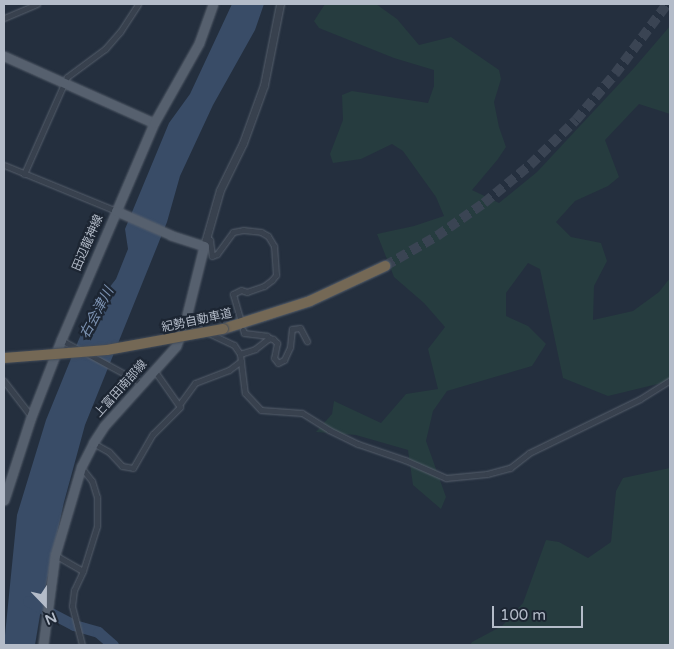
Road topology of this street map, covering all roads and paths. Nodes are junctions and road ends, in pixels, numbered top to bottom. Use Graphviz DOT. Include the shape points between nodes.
graph roads {
  1 [pos="37,4"];
  2 [pos="138,4"];
  3 [pos="213,4"];
  4 [pos="280,4"];
  5 [pos="4,18"];
  6 [pos="4,56"];
  7 [pos="64,83"];
  8 [pos="154,123"];
  9 [pos="4,166"];
  10 [pos="24,174"];
  11 [pos="119,212"];
  12 [pos="206,236"];
  13 [pos="204,246"];
  14 [pos="385,266"];
  15 [pos="240,318"];
  16 [pos="185,322"];
  17 [pos="243,330"];
  18 [pos="269,338"];
  19 [pos="61,340"];
  20 [pos="307,341"];
  21 [pos="240,354"];
  22 [pos="4,358"];
  23 [pos="241,361"];
  24 [pos="154,370"];
  25 [pos="670,380"];
  26 [pos="4,381"];
  27 [pos="143,384"];
  28 [pos="179,405"];
  29 [pos="31,417"];
  30 [pos="92,443"];
  31 [pos="82,467"];
  32 [pos="6,487"];
  33 [pos="4,500"];
  34 [pos="55,555"];
  35 [pos="83,571"];
  36 [pos="43,645"];
  37 [pos="82,645"];
  1 -- 5 [label="street"];
  2 -- 7 [label="street" via="120,32 104,49 67,76"];
  3 -- 8 [label="main road, 田辺龍神線" via="199,43"];
  4 -- 12 [label="street" via="264,85 243,143 220,190"];
  6 -- 7 [label="main road"];
  7 -- 8 [label="main road"];
  7 -- 10 [label="street"];
  8 -- 11 [label="main road, 田辺龍神線"];
  9 -- 10 [label="street"];
  10 -- 11 [label="street"];
  11 -- 13 [label="main road" via="171,236"];
  11 -- 19 [label="main road, 田辺龍神線"];
  12 -- 13 [label="street"];
  12 -- 15 [label="street" via="210,240 212,256 233,232 243,230 261,232 274,246 276,275 272,280 248,292 241,290 233,294"];
  13 -- 16 [label="main road, 上富田南部線"];
  14 -- 22 [label="highway, 紀勢自動車道, bridge" via="310,301 223,329 106,350"];
  16 -- 21 [label="street" via="234,345"];
  16 -- 24 [label="main road, 上富田南部線" via="176,346"];
  17 -- 18 [label="street" via="244,333"];
  18 -- 20 [label="street" via="277,343 274,358 278,363 284,360 290,347 292,329 300,328"];
  18 -- 21 [label="street" via="255,349"];
  19 -- 27 [label="street, bridge"];
  19 -- 29 [label="main road, 田辺龍神線"];
  21 -- 23 [label="street"];
  23 -- 25 [label="street" via="245,393 261,410 302,413 358,444 446,478 510,468 529,453 640,399"];
  23 -- 28 [label="street" via="229,370 195,383"];
  24 -- 27 [label="main road, 上富田南部線"];
  24 -- 28 [label="street"];
  26 -- 29 [label="street"];
  27 -- 30 [label="main road, 上富田南部線"];
  28 -- 30 [label="street" via="153,434 133,468 122,466 109,452"];
  29 -- 32 [label="main road, 田辺龍神線"];
  30 -- 31 [label="main road, 上富田南部線"];
  31 -- 34 [label="main road, 上富田南部線"];
  31 -- 35 [label="street" via="92,481 97,497 97,526"];
  32 -- 33 [label="main road, 田辺龍神線"];
  34 -- 35 [label="street"];
  34 -- 36 [label="main road, 上富田南部線"];
  35 -- 37 [label="street" via="74,590 72,606"];
}
